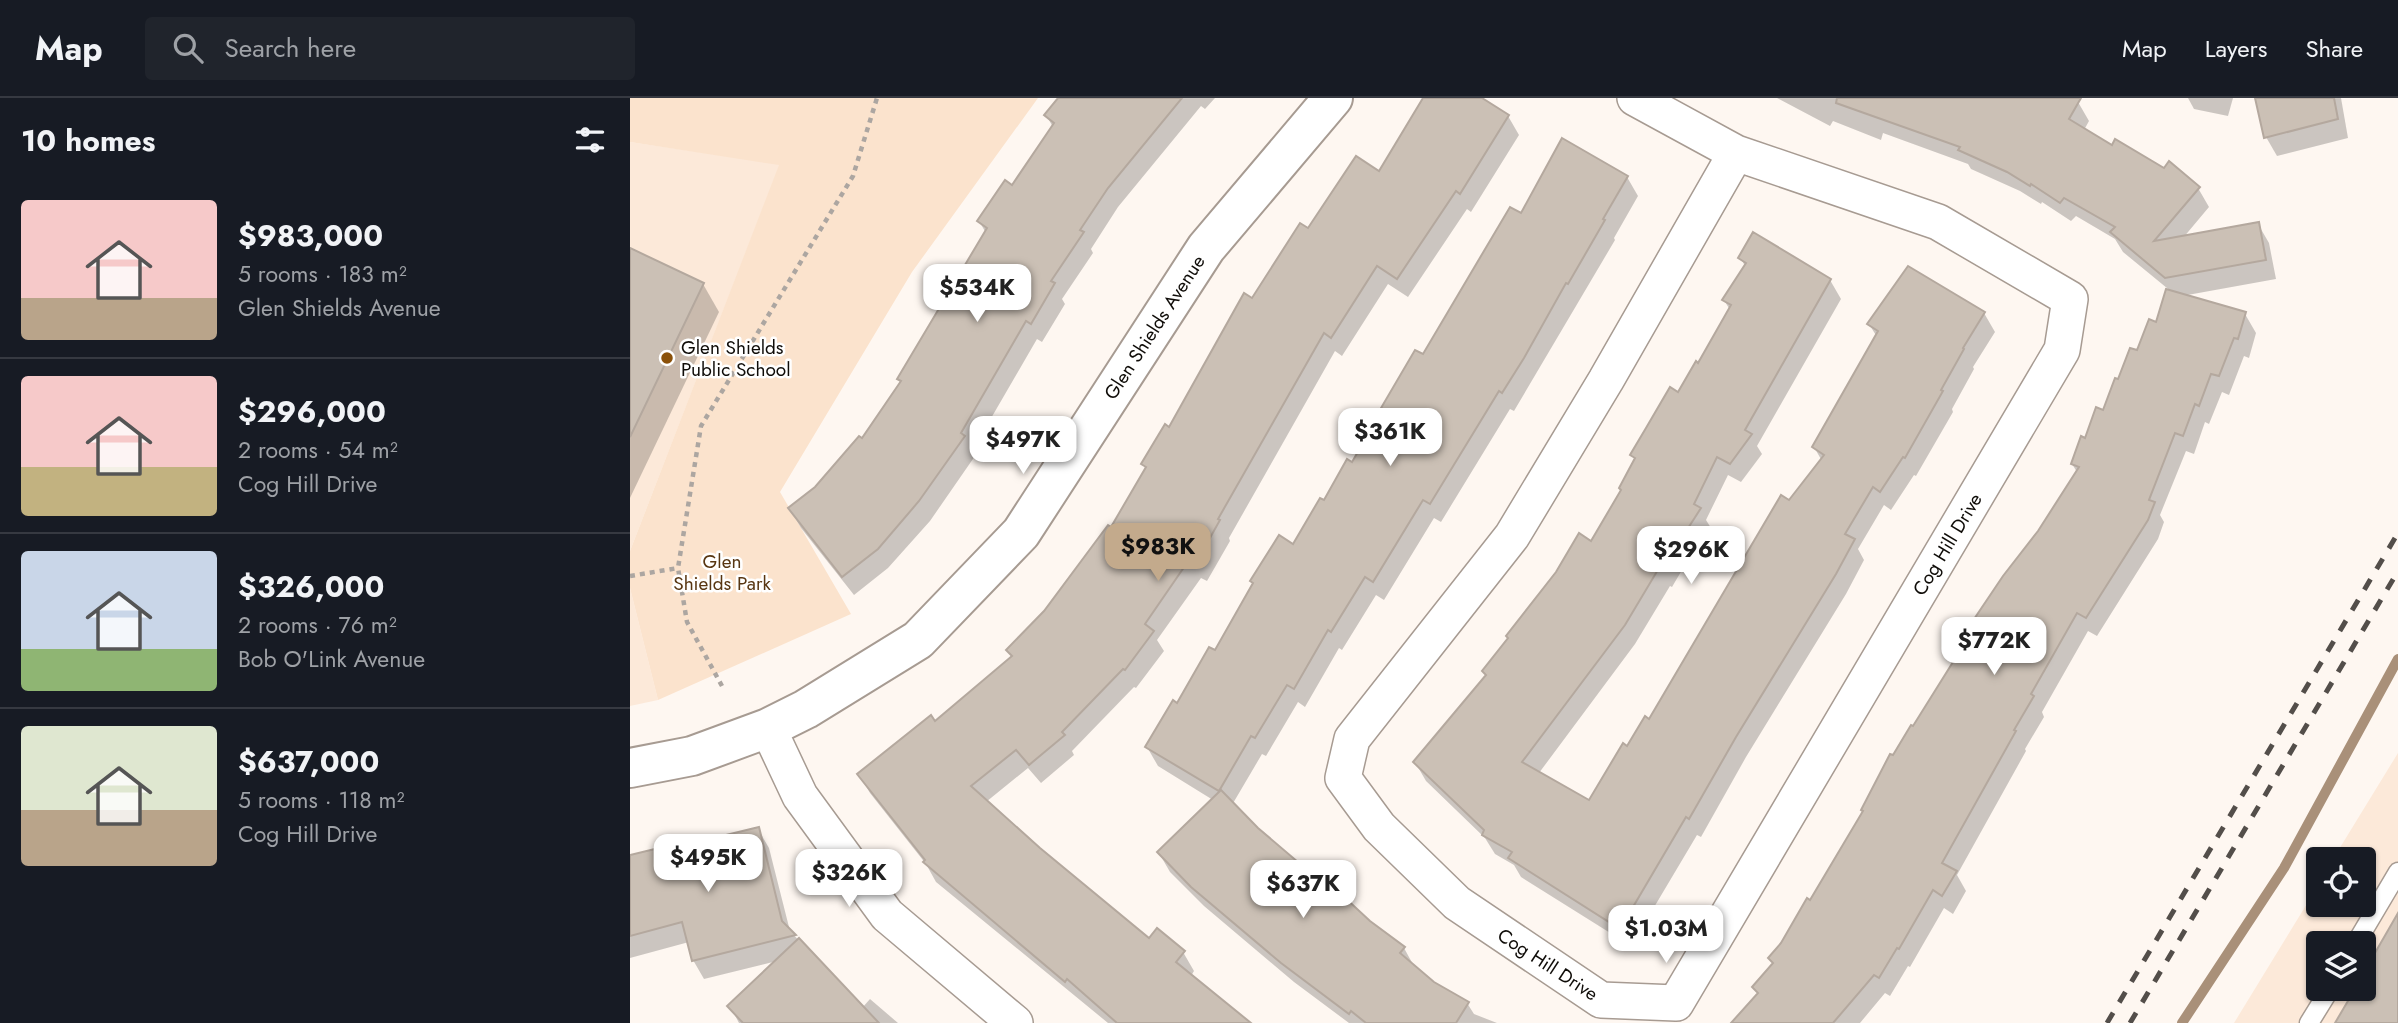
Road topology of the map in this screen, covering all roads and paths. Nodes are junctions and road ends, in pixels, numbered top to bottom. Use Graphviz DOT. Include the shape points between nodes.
graph roads {
  1 [pos="877,98"];
  2 [pos="1333,98"];
  3 [pos="1634,98"];
  4 [pos="1736,152"];
  5 [pos="678,568"];
  6 [pos="630,576"];
  7 [pos="722,685"];
  8 [pos="768,728"];
  9 [pos="630,768"];
  10 [pos="2398,872"];
  11 [pos="2363,931"];
  12 [pos="2323,1001"];
  13 [pos="1015,1023"];
  14 [pos="2309,1023"];
  1 -- 5 [label="path" via="853,176 701,426"];
  2 -- 8 [label="street, Glen Shields Avenue" via="1206,248 1021,533 918,640"];
  3 -- 4 [label="street, Cog Hill Drive"];
  4 -- 4 [label="street, Cog Hill Drive" via="1938,222 2070,299 2062,350 1676,1003 1601,1000 1457,904 1379,827 1343,778 1352,739 1512,536"];
  5 -- 6 [label="path"];
  5 -- 7 [label="path" via="687,622"];
  8 -- 9 [label="street, Glen Shields Avenue" via="692,756"];
  8 -- 13 [label="street" via="800,796 887,915"];
  10 -- 11 [label="lane"];
  12 -- 14 [label="lane"];
}
